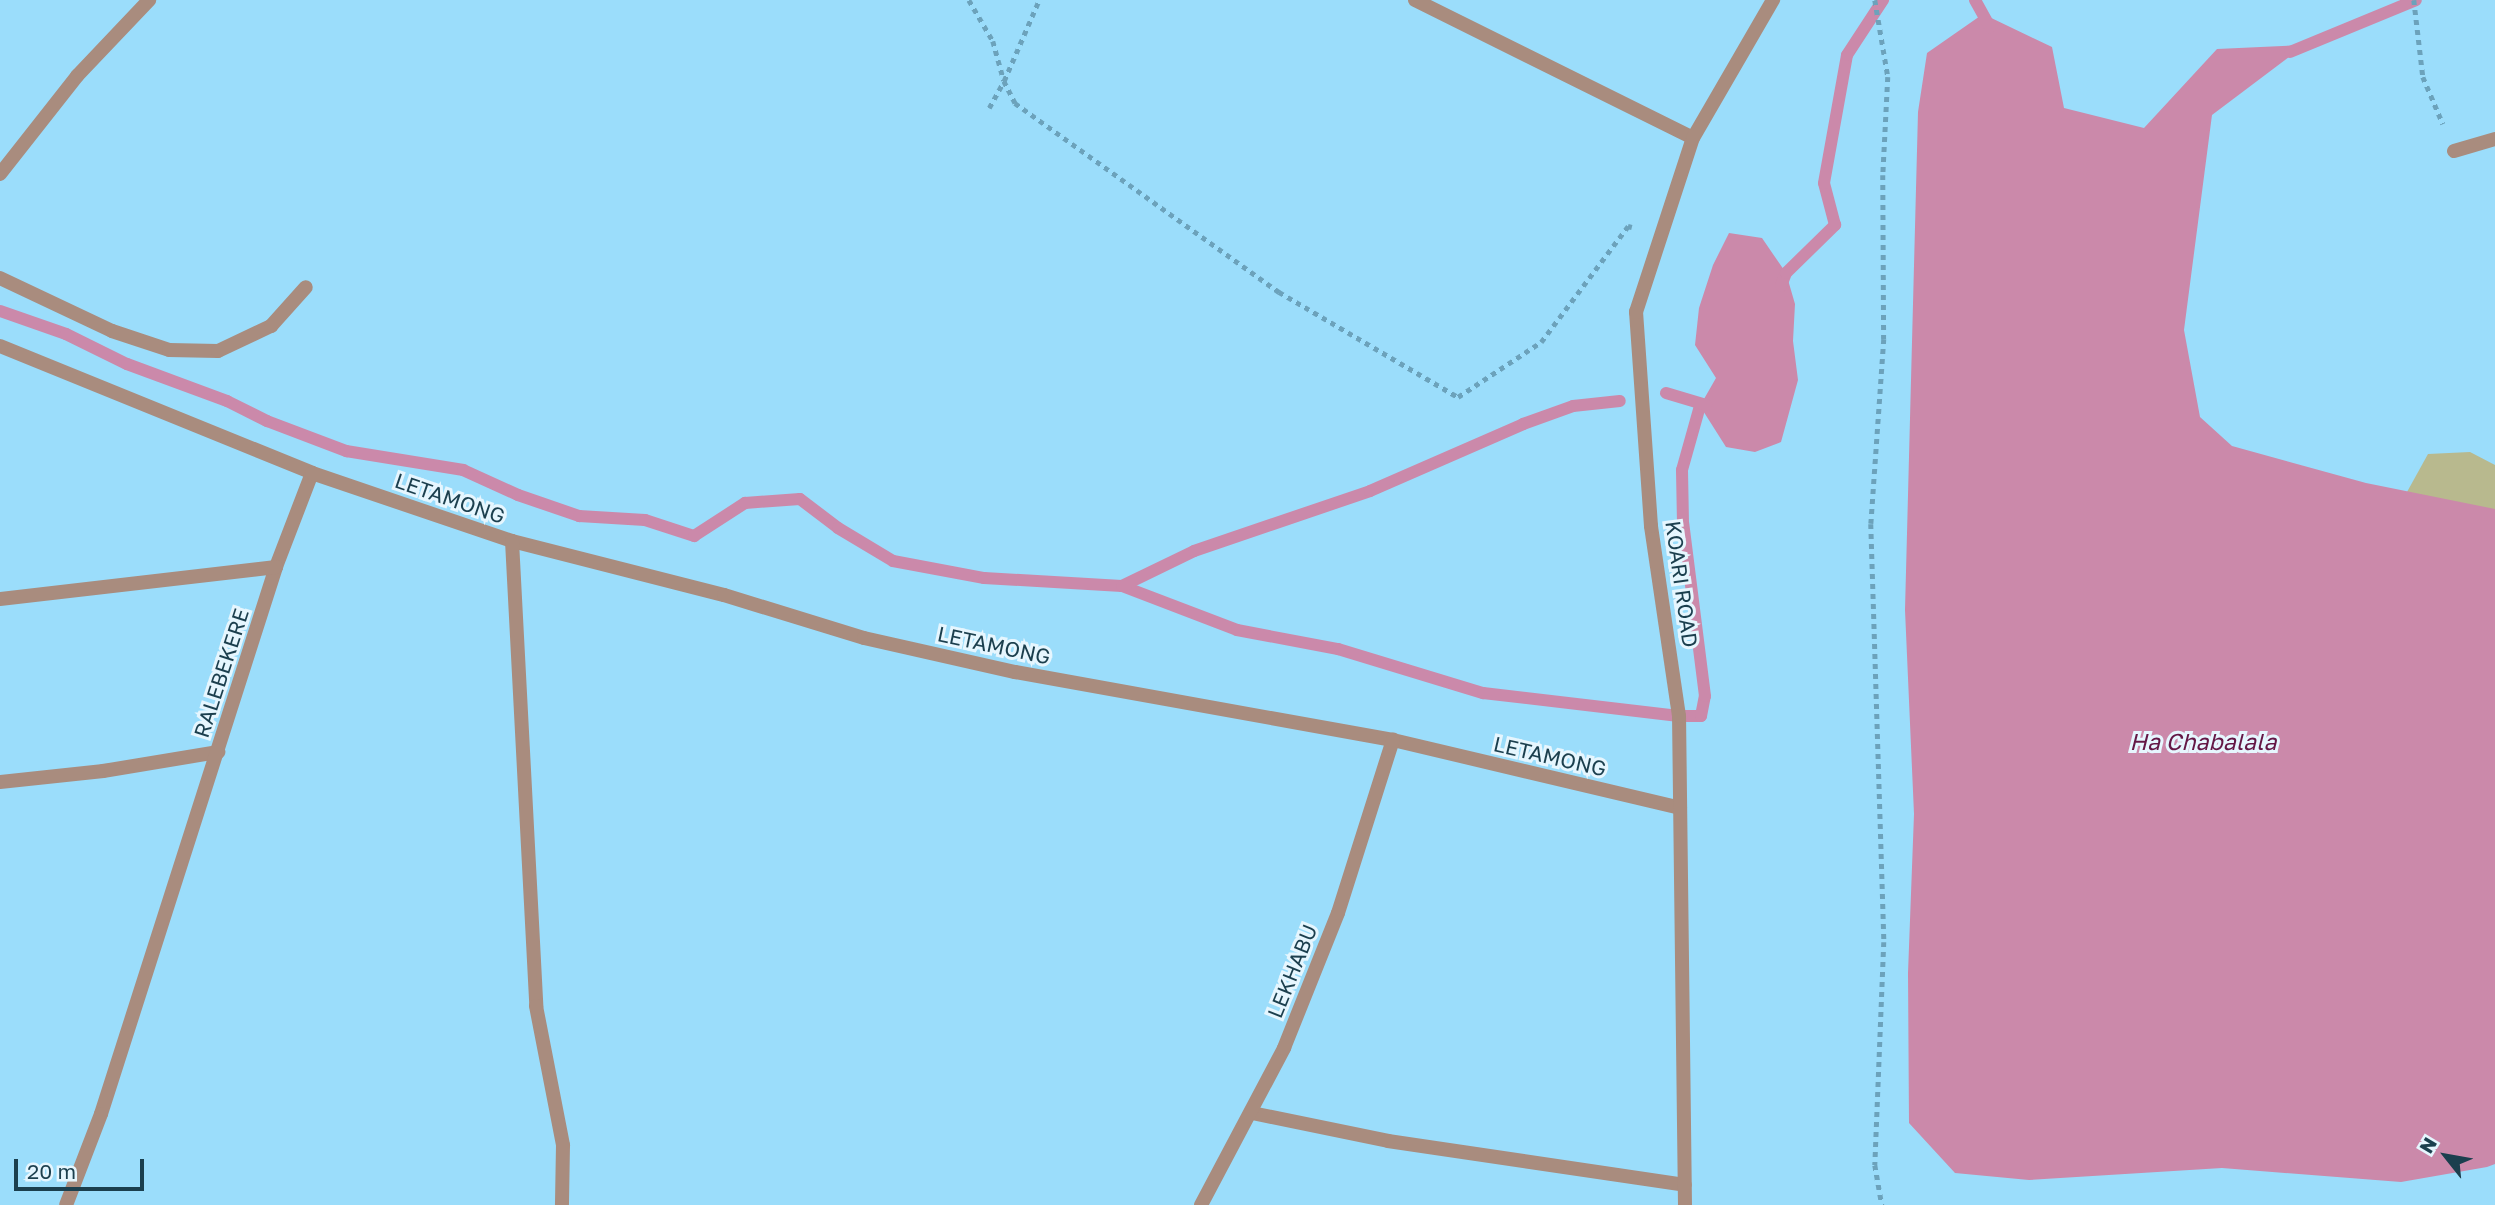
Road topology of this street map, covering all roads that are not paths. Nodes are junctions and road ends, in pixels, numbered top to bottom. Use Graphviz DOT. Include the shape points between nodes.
graph roads {
  1 [pos="149,0"];
  2 [pos="1415,0"];
  3 [pos="1773,0"];
  4 [pos="1693,138"];
  5 [pos="2495,139"];
  6 [pos="2454,151"];
  7 [pos="0,174"];
  8 [pos="0,278"];
  9 [pos="306,287"];
  10 [pos="0,346"];
  11 [pos="312,473"];
  12 [pos="512,541"];
  13 [pos="276,567"];
  14 [pos="0,599"];
  15 [pos="1393,740"];
  16 [pos="218,752"];
  17 [pos="0,782"];
  18 [pos="1680,808"];
  19 [pos="1252,1113"];
  20 [pos="1685,1185"];
  21 [pos="66,1205"];
  22 [pos="562,1205"];
  23 [pos="1202,1205"];
  24 [pos="1685,1205"];
  1 -- 7 [label="street" via="77,76"];
  2 -- 4 [label="street"];
  3 -- 4 [label="street, KOARI ROAD"];
  4 -- 18 [label="street, KOARI ROAD" via="1636,312 1651,526 1679,716"];
  5 -- 6 [label="street"];
  8 -- 9 [label="street" via="112,331 169,350 218,351 271,326"];
  10 -- 11 [label="street"];
  11 -- 12 [label="street, LETAMONG"];
  11 -- 13 [label="street, RALEBEKERE"];
  12 -- 15 [label="street, LETAMONG" via="724,595 877,641 1015,672"];
  12 -- 22 [label="street" via="536,1006 563,1145"];
  13 -- 14 [label="street"];
  13 -- 16 [label="street, RALEBEKERE"];
  15 -- 18 [label="street, LETAMONG"];
  15 -- 19 [label="street, LEKHABU" via="1338,913 1284,1048"];
  16 -- 17 [label="street"];
  16 -- 21 [label="street, RALEBEKERE" via="101,1114"];
  18 -- 20 [label="street, KOARI ROAD"];
  19 -- 20 [label="street" via="1388,1141"];
  19 -- 23 [label="street, LEKHABU"];
  20 -- 24 [label="street, KOARI ROAD"];
}
